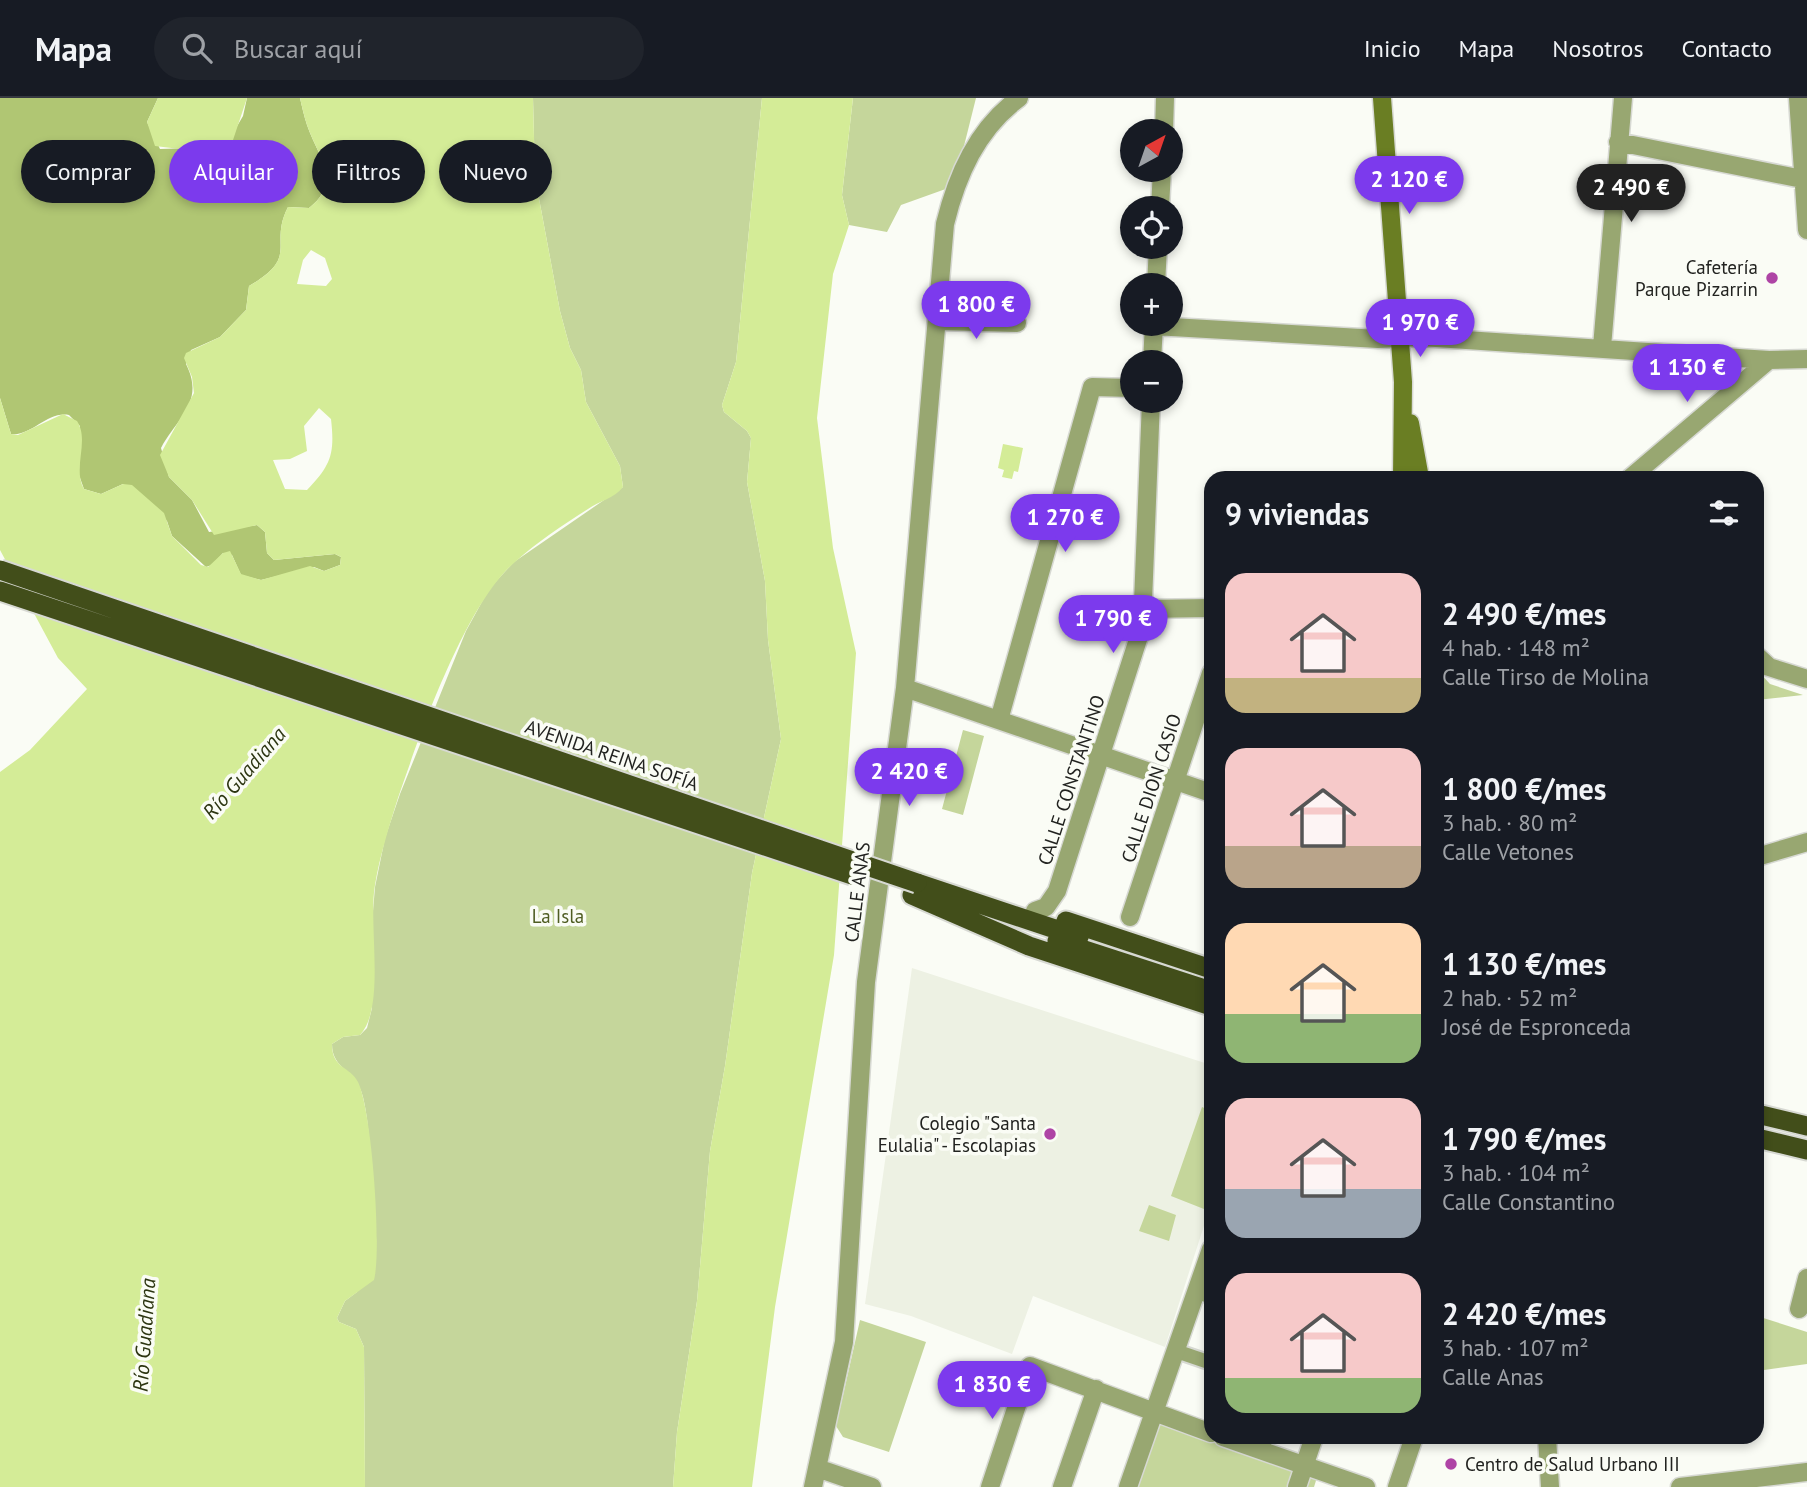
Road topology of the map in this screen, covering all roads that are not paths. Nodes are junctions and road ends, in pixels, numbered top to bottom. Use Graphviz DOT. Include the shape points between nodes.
graph roads {
  1 [pos="1019,98"];
  2 [pos="1165,98"];
  3 [pos="1382,98"];
  4 [pos="1623,98"];
  5 [pos="1798,98"];
  6 [pos="1164,119"];
  7 [pos="1618,142"];
  8 [pos="1805,180"];
  9 [pos="1807,230"];
  10 [pos="937,321"];
  11 [pos="1017,323"];
  12 [pos="1183,327"];
  13 [pos="1400,338"];
  14 [pos="1602,347"];
  15 [pos="1807,359"];
  16 [pos="1769,360"];
  17 [pos="1403,382"];
  18 [pos="1120,388"];
  19 [pos="1151,413"];
  20 [pos="1402,471"];
  21 [pos="1419,471"];
  22 [pos="1638,471"];
  23 [pos="0,570"];
  24 [pos="0,591"];
  25 [pos="1204,608"];
  26 [pos="1143,609"];
  27 [pos="1764,662"];
  28 [pos="1807,679"];
  29 [pos="905,688"];
  30 [pos="1204,694"];
  31 [pos="999,720"];
  32 [pos="1101,755"];
  33 [pos="1176,780"];
  34 [pos="1204,790"];
  35 [pos="1807,842"];
  36 [pos="1764,855"];
  37 [pos="914,889"];
  38 [pos="1035,911"];
  39 [pos="1130,917"];
  40 [pos="1204,967"];
  41 [pos="1204,978"];
  42 [pos="1204,989"];
  43 [pos="1204,1004"];
  44 [pos="1764,1116"];
  45 [pos="1764,1126"];
  46 [pos="1807,1126"];
  47 [pos="1807,1135"];
  48 [pos="1764,1140"];
  49 [pos="1807,1150"];
  50 [pos="1764,1151"];
  51 [pos="1807,1161"];
  52 [pos="1807,1278"];
  53 [pos="1204,1294"];
  54 [pos="1799,1309"];
  55 [pos="1176,1351"];
  56 [pos="1204,1361"];
  57 [pos="1096,1390"];
  58 [pos="1155,1412"];
  59 [pos="1204,1430"];
  60 [pos="1243,1444"];
  61 [pos="1312,1444"];
  62 [pos="1412,1444"];
  63 [pos="1547,1444"];
  64 [pos="1304,1466"];
  65 [pos="817,1468"];
  66 [pos="1807,1472"];
  67 [pos="1761,1483"];
  68 [pos="1710,1485"];
  69 [pos="813,1487"];
  70 [pos="873,1487"];
  71 [pos="990,1487"];
  72 [pos="1062,1487"];
  73 [pos="1128,1487"];
  74 [pos="1297,1487"];
  75 [pos="1366,1487"];
  76 [pos="1397,1487"];
  77 [pos="1550,1487"];
  78 [pos="1680,1487"];
  1 -- 10 [label="street, CALLE ANAS" via="1001,111 978,140 954,186 945,224"];
  2 -- 6 [label="street"];
  3 -- 13 [label="main road"];
  4 -- 7 [label="street"];
  5 -- 8 [label="street"];
  7 -- 8 [label="street"];
  7 -- 14 [label="street"];
  8 -- 9 [label="street"];
  10 -- 11 [label="street"];
  10 -- 29 [label="street, CALLE ANAS"];
  12 -- 13 [label="street"];
  13 -- 14 [label="street"];
  13 -- 17 [label="main road"];
  14 -- 16 [label="street"];
  15 -- 16 [label="street"];
  16 -- 22 [label="street"];
  17 -- 20 [label="main road"];
  17 -- 21 [label="main road"];
  18 -- 31 [label="street" via="1092,387"];
  19 -- 26 [label="street, CALLE CONSTANTINO"];
  23 -- 37 [label="highway, AVENIDA REINA SOFÍA, bridge"];
  24 -- 37 [label="highway, AVENIDA REINA SOFÍA, bridge"];
  25 -- 26 [label="street"];
  26 -- 32 [label="street, CALLE CONSTANTINO" via="1142,626"];
  27 -- 28 [label="street"];
  29 -- 31 [label="street"];
  29 -- 65 [label="street, CALLE ANAS" via="866,982 844,1342"];
  30 -- 33 [label="street, CALLE DION CASIO"];
  31 -- 32 [label="street"];
  32 -- 33 [label="street"];
  32 -- 38 [label="street, CALLE CONSTANTINO" via="1057,891 1046,907"];
  33 -- 34 [label="street"];
  33 -- 39 [label="street, CALLE DION CASIO"];
  35 -- 36 [label="street"];
  37 -- 38 [label="highway"];
  37 -- 41 [label="highway, AVENIDA REINA SOFÍA"];
  37 -- 42 [label="highway, AVENIDA REINA SOFÍA"];
  37 -- 43 [label="highway" via="1029,946"];
  38 -- 40 [label="highway"];
  44 -- 46 [label="highway"];
  45 -- 47 [label="highway"];
  48 -- 49 [label="highway"];
  50 -- 51 [label="highway"];
  52 -- 54 [label="street"];
  53 -- 55 [label="street"];
  55 -- 56 [label="street"];
  55 -- 58 [label="street"];
  57 -- 58 [label="street"];
  57 -- 71 [label="street" via="1030,1366"];
  57 -- 72 [label="street"];
  58 -- 59 [label="street"];
  58 -- 73 [label="street"];
  60 -- 64 [label="street"];
  61 -- 64 [label="street"];
  62 -- 76 [label="street"];
  63 -- 77 [label="street"];
  64 -- 74 [label="street"];
  64 -- 75 [label="street"];
  65 -- 69 [label="street, CALLE ANAS"];
  65 -- 70 [label="street"];
  66 -- 67 [label="street"];
  67 -- 68 [label="street"];
  68 -- 78 [label="street"];
}
